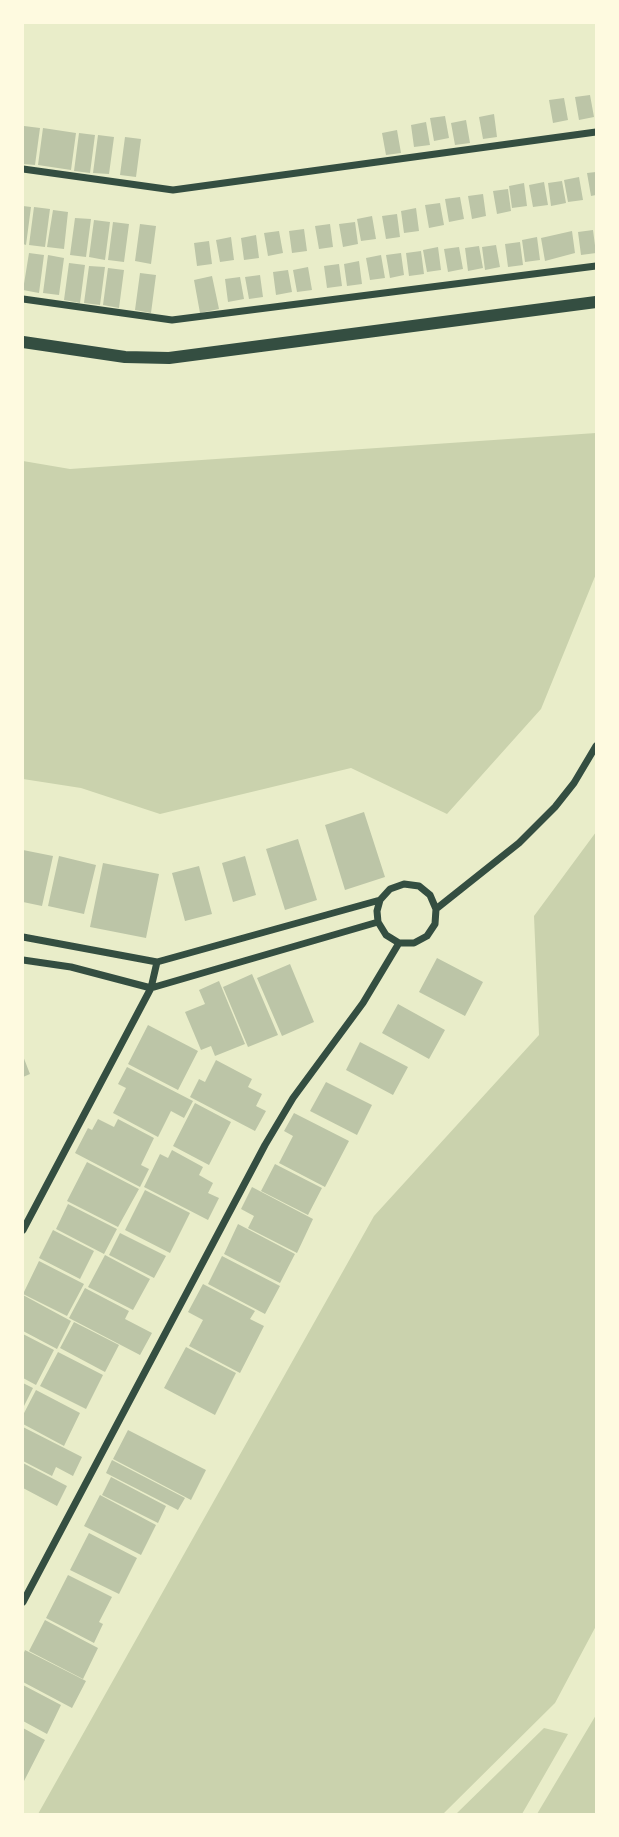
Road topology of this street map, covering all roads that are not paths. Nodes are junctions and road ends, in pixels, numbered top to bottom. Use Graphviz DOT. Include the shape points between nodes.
graph roads {
  1 [pos="596,132"];
  2 [pos="23,169"];
  3 [pos="596,266"];
  4 [pos="23,299"];
  5 [pos="596,302"];
  6 [pos="23,342"];
  7 [pos="596,746"];
  8 [pos="380,900"];
  9 [pos="436,909"];
  10 [pos="378,922"];
  11 [pos="23,937"];
  12 [pos="399,943"];
  13 [pos="23,960"];
  14 [pos="157,962"];
  15 [pos="151,988"];
  16 [pos="23,1230"];
  17 [pos="23,1602"];
  1 -- 2 [label="street" via="173,190"];
  3 -- 4 [label="street" via="172,320"];
  5 -- 6 [label="street" via="169,358 125,357"];
  7 -- 9 [label="street" via="555,807 519,843"];
  8 -- 9 [label="street" via="390,889 404,884 419,886"];
  8 -- 10 [label="street"];
  8 -- 14 [label="street"];
  9 -- 12 [label="street" via="435,924 427,936 414,943"];
  10 -- 12 [label="street" via="386,935"];
  10 -- 15 [label="street"];
  11 -- 14 [label="street"];
  12 -- 17 [label="street" via="265,1145"];
  13 -- 15 [label="street"];
  14 -- 15 [label="street"];
  15 -- 16 [label="street"];
}
